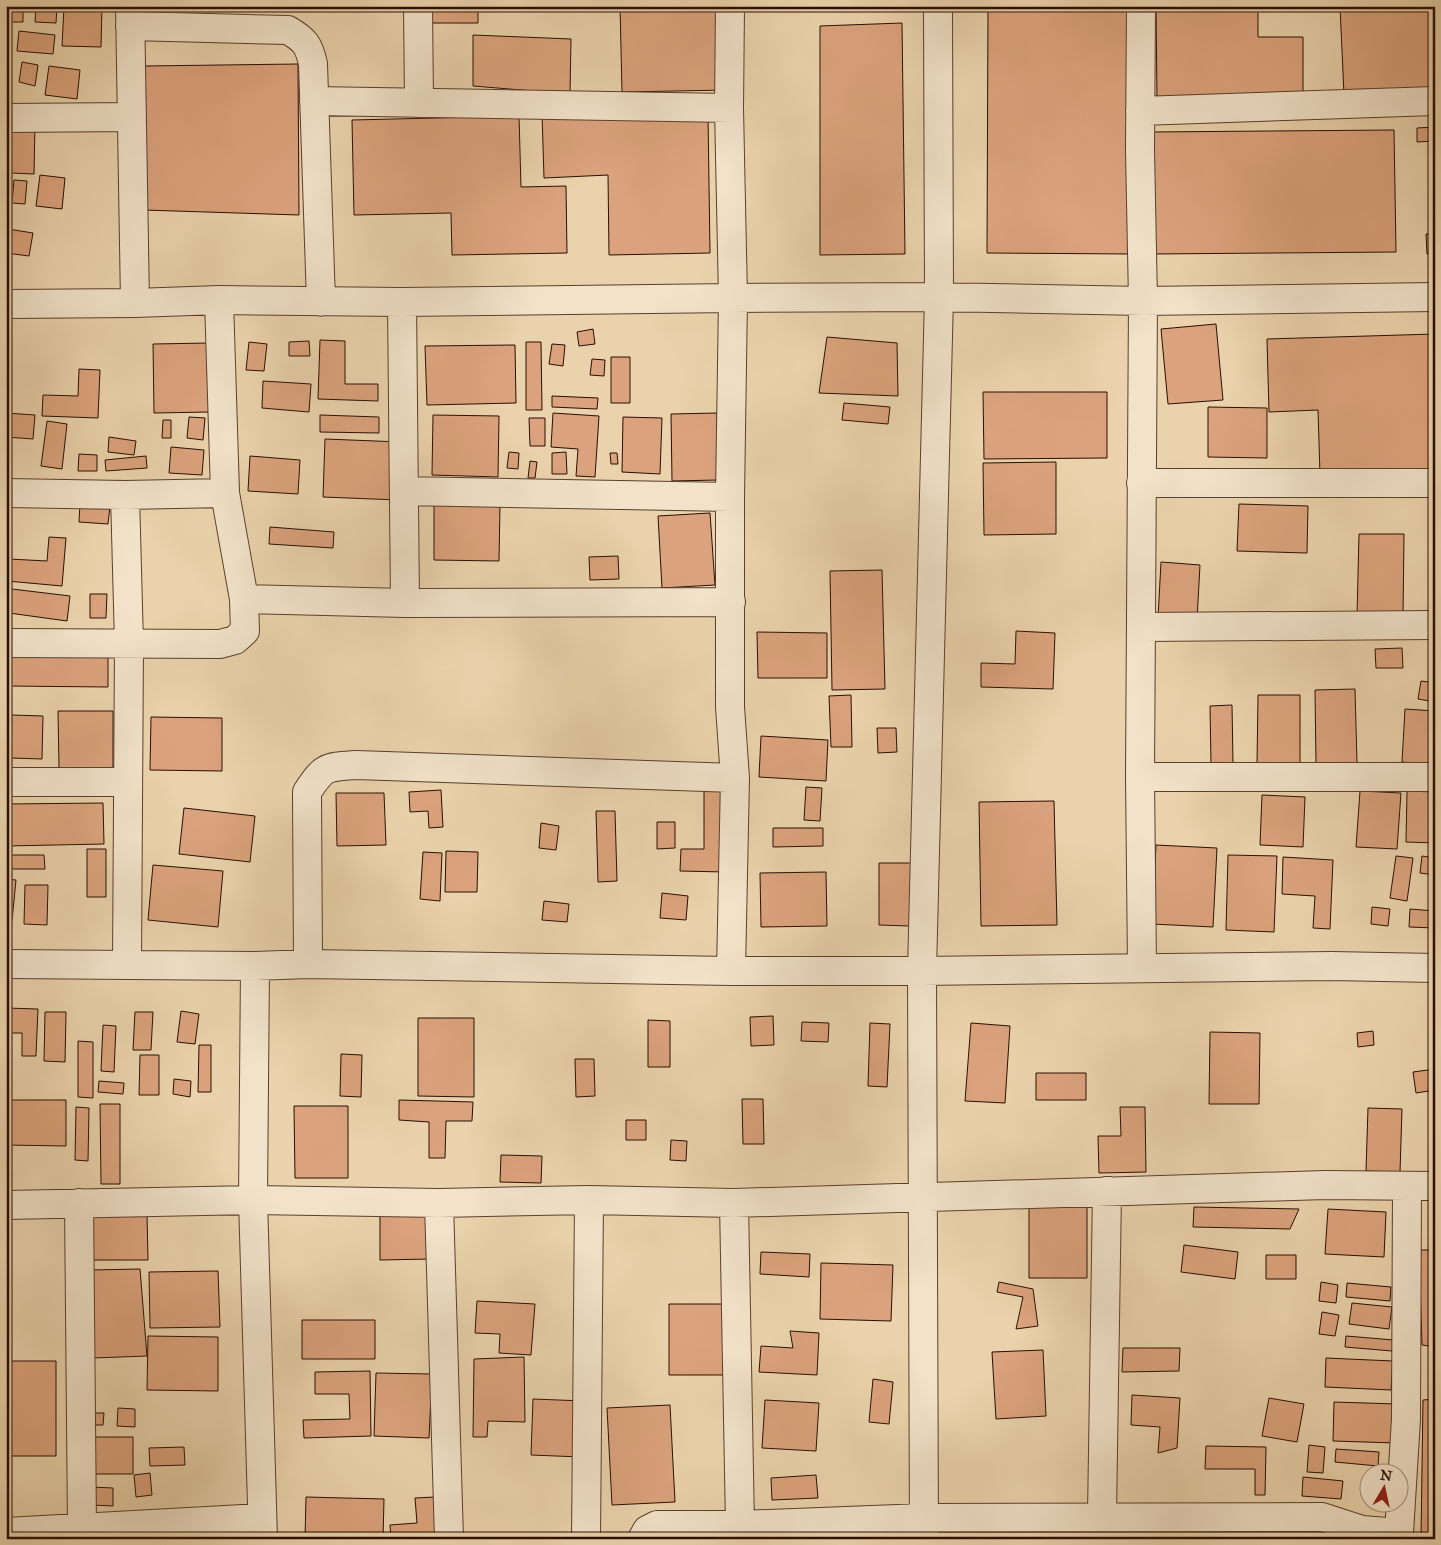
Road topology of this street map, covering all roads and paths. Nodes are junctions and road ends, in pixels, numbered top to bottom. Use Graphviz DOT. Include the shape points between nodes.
graph roads {
  1 [pos="418,6"];
  2 [pos="730,6"];
  3 [pos="938,6"];
  4 [pos="1141,6"];
  5 [pos="130,16"];
  6 [pos="314,101"];
  7 [pos="1435,101"];
  8 [pos="418,103"];
  9 [pos="729,108"];
  10 [pos="1140,110"];
  11 [pos="132,117"];
  12 [pos="6,118"];
  13 [pos="1435,297"];
  14 [pos="733,298"];
  15 [pos="939,298"];
  16 [pos="219,300"];
  17 [pos="1143,301"];
  18 [pos="321,302"];
  19 [pos="402,302"];
  20 [pos="135,303"];
  21 [pos="6,304"];
  22 [pos="1141,483"];
  23 [pos="1435,483"];
  24 [pos="404,491"];
  25 [pos="6,493"];
  26 [pos="225,493"];
  27 [pos="125,495"];
  28 [pos="730,497"];
  29 [pos="244,599"];
  30 [pos="731,602"];
  31 [pos="405,603"];
  32 [pos="1435,625"];
  33 [pos="1142,627"];
  34 [pos="6,643"];
  35 [pos="129,643"];
  36 [pos="1140,777"];
  37 [pos="1435,777"];
  38 [pos="735,778"];
  39 [pos="6,782"];
  40 [pos="128,782"];
  41 [pos="6,964"];
  42 [pos="308,964"];
  43 [pos="128,965"];
  44 [pos="255,966"];
  45 [pos="1142,967"];
  46 [pos="1435,968"];
  47 [pos="731,971"];
  48 [pos="922,971"];
  49 [pos="1406,1186"];
  50 [pos="1435,1186"];
  51 [pos="1107,1191"];
  52 [pos="924,1198"];
  53 [pos="253,1200"];
  54 [pos="589,1200"];
  55 [pos="79,1203"];
  56 [pos="440,1203"];
  57 [pos="734,1203"];
  58 [pos="6,1205"];
  59 [pos="1102,1516"];
  60 [pos="740,1525"];
  61 [pos="82,1528"];
  62 [pos="262,1528"];
  63 [pos="923,1528"];
  64 [pos="1183,1528"];
  65 [pos="1322,1528"];
  66 [pos="6,1532"];
  67 [pos="1400,1536"];
  68 [pos="449,1539"];
  69 [pos="586,1539"];
  70 [pos="642,1539"];
  1 -- 8 [label="street"];
  2 -- 9 [label="street"];
  3 -- 15 [label="street"];
  4 -- 10 [label="street"];
  5 -- 6 [label="street" via="288,30 301,38 310,50"];
  5 -- 11 [label="street"];
  6 -- 8 [label="street"];
  6 -- 18 [label="street"];
  7 -- 10 [label="street"];
  8 -- 9 [label="street"];
  9 -- 14 [label="street"];
  10 -- 17 [label="street"];
  11 -- 12 [label="street"];
  11 -- 20 [label="street"];
  13 -- 17 [label="street"];
  14 -- 15 [label="street"];
  14 -- 19 [label="street"];
  14 -- 28 [label="street"];
  15 -- 17 [label="street"];
  15 -- 48 [label="street"];
  16 -- 18 [label="street"];
  16 -- 20 [label="street"];
  16 -- 26 [label="street"];
  17 -- 22 [label="street"];
  18 -- 19 [label="street"];
  19 -- 24 [label="street"];
  20 -- 21 [label="street"];
  22 -- 23 [label="street"];
  22 -- 33 [label="street"];
  24 -- 28 [label="street"];
  24 -- 31 [label="street"];
  25 -- 27 [label="street"];
  26 -- 27 [label="street"];
  26 -- 29 [label="street"];
  27 -- 35 [label="street"];
  28 -- 30 [label="street"];
  29 -- 31 [label="street"];
  29 -- 35 [label="street" via="245,631 235,640 220,644"];
  30 -- 31 [label="street"];
  30 -- 38 [label="street" via="730,707"];
  32 -- 33 [label="street"];
  33 -- 36 [label="street"];
  34 -- 35 [label="street"];
  35 -- 40 [label="street"];
  36 -- 37 [label="street"];
  36 -- 45 [label="street"];
  38 -- 42 [label="street" via="356,765 332,767 318,775 307,792"];
  38 -- 47 [label="street"];
  39 -- 40 [label="street"];
  40 -- 43 [label="street"];
  41 -- 43 [label="street"];
  42 -- 44 [label="street"];
  42 -- 47 [label="street"];
  43 -- 44 [label="street"];
  44 -- 53 [label="street"];
  45 -- 46 [label="street"];
  45 -- 48 [label="street"];
  47 -- 48 [label="street"];
  48 -- 52 [label="street"];
  49 -- 50 [label="street"];
  49 -- 51 [label="street"];
  49 -- 67 [label="street" via="1406,1418"];
  51 -- 52 [label="street"];
  51 -- 59 [label="street"];
  52 -- 57 [label="street"];
  52 -- 63 [label="street"];
  53 -- 55 [label="street"];
  53 -- 56 [label="street"];
  53 -- 62 [label="street"];
  54 -- 56 [label="street"];
  54 -- 57 [label="street"];
  54 -- 69 [label="street"];
  55 -- 58 [label="street"];
  55 -- 61 [label="street"];
  56 -- 68 [label="street"];
  57 -- 60 [label="street"];
  59 -- 63 [label="street"];
  59 -- 64 [label="street"];
  60 -- 63 [label="street"];
  60 -- 70 [label="street" via="657,1525 647,1530"];
  61 -- 62 [label="street"];
  61 -- 66 [label="street"];
  64 -- 65 [label="street"];
  65 -- 67 [label="street"];
}
